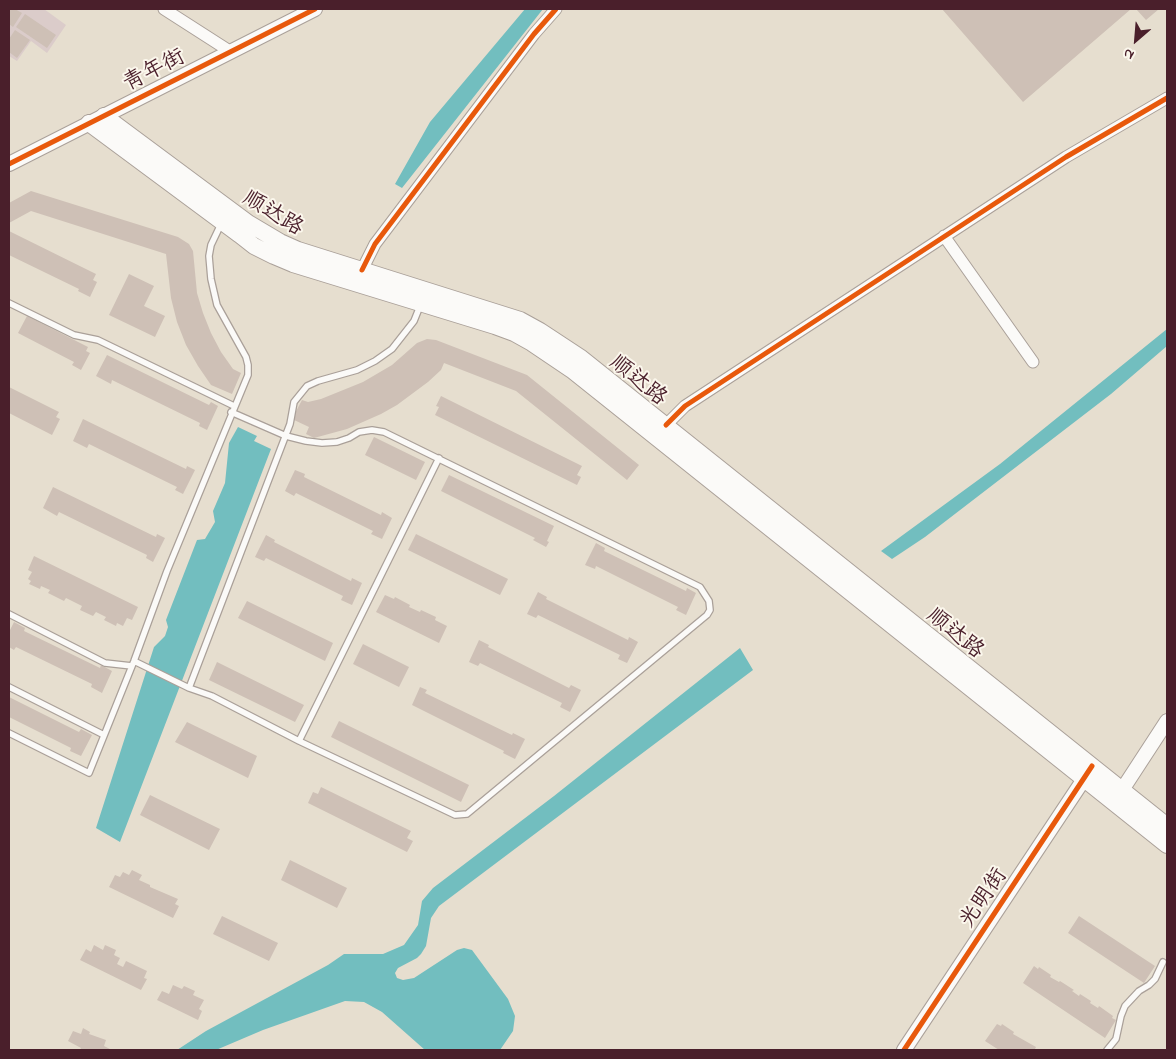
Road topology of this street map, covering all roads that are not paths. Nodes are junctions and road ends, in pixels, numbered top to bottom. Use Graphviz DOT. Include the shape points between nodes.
graph roads {
  1 [pos="164,9"];
  2 [pos="315,9"];
  3 [pos="556,9"];
  4 [pos="231,52"];
  5 [pos="1167,98"];
  6 [pos="96,120"];
  7 [pos="9,164"];
  8 [pos="222,222"];
  9 [pos="944,236"];
  10 [pos="362,270"];
  11 [pos="9,303"];
  12 [pos="421,304"];
  13 [pos="1033,362"];
  14 [pos="233,409"];
  15 [pos="666,425"];
  16 [pos="286,436"];
  17 [pos="439,458"];
  18 [pos="9,614"];
  19 [pos="133,663"];
  20 [pos="9,687"];
  21 [pos="189,688"];
  22 [pos="1167,721"];
  23 [pos="9,733"];
  24 [pos="104,735"];
  25 [pos="299,741"];
  26 [pos="1088,772"];
  27 [pos="1122,790"];
  28 [pos="1167,826"];
  29 [pos="1167,845"];
  30 [pos="1163,962"];
  31 [pos="904,1050"];
  32 [pos="1107,1050"];
  1 -- 4 [label="street"];
  2 -- 4 [label="street, 青年街"];
  3 -- 10 [label="street" via="375,244"];
  4 -- 6 [label="street, 青年街"];
  5 -- 9 [label="street" via="1066,157"];
  6 -- 7 [label="street, 青年街"];
  6 -- 8 [label="main road, 顺达路"];
  6 -- 10 [label="main road, 顺达路" via="262,233 298,250"];
  8 -- 12 [label="main road, 顺达路" via="254,246 293,264"];
  8 -- 14 [label="lane" via="210,251 212,285 217,305 248,365 248,375"];
  9 -- 13 [label="street"];
  9 -- 15 [label="street" via="685,406"];
  10 -- 15 [label="main road, 顺达路" via="520,320 581,358"];
  11 -- 14 [label="lane" via="74,335 98,340"];
  12 -- 16 [label="lane" via="414,321 392,349 357,370 307,386 294,402"];
  12 -- 26 [label="main road, 顺达路" via="514,333 572,370"];
  14 -- 16 [label="lane"];
  14 -- 19 [label="lane"];
  15 -- 26 [label="main road, 顺达路"];
  16 -- 17 [label="lane" via="322,444 372,430 384,432"];
  16 -- 21 [label="lane"];
  17 -- 25 [label="lane"];
  17 -- 25 [label="lane" via="700,587 709,601 710,610 467,814 456,815"];
  18 -- 19 [label="lane" via="106,663"];
  19 -- 21 [label="lane"];
  19 -- 24 [label="lane"];
  20 -- 24 [label="lane"];
  21 -- 25 [label="lane" via="212,696"];
  22 -- 27 [label="street"];
  23 -- 24 [label="lane" via="89,773"];
  26 -- 27 [label="main road, 顺达路"];
  26 -- 29 [label="main road, 顺达路"];
  26 -- 31 [label="street, 光明街"];
  27 -- 28 [label="main road, 顺达路"];
  30 -- 32 [label="lane" via="1155,979 1125,1006 1116,1039"];
}
